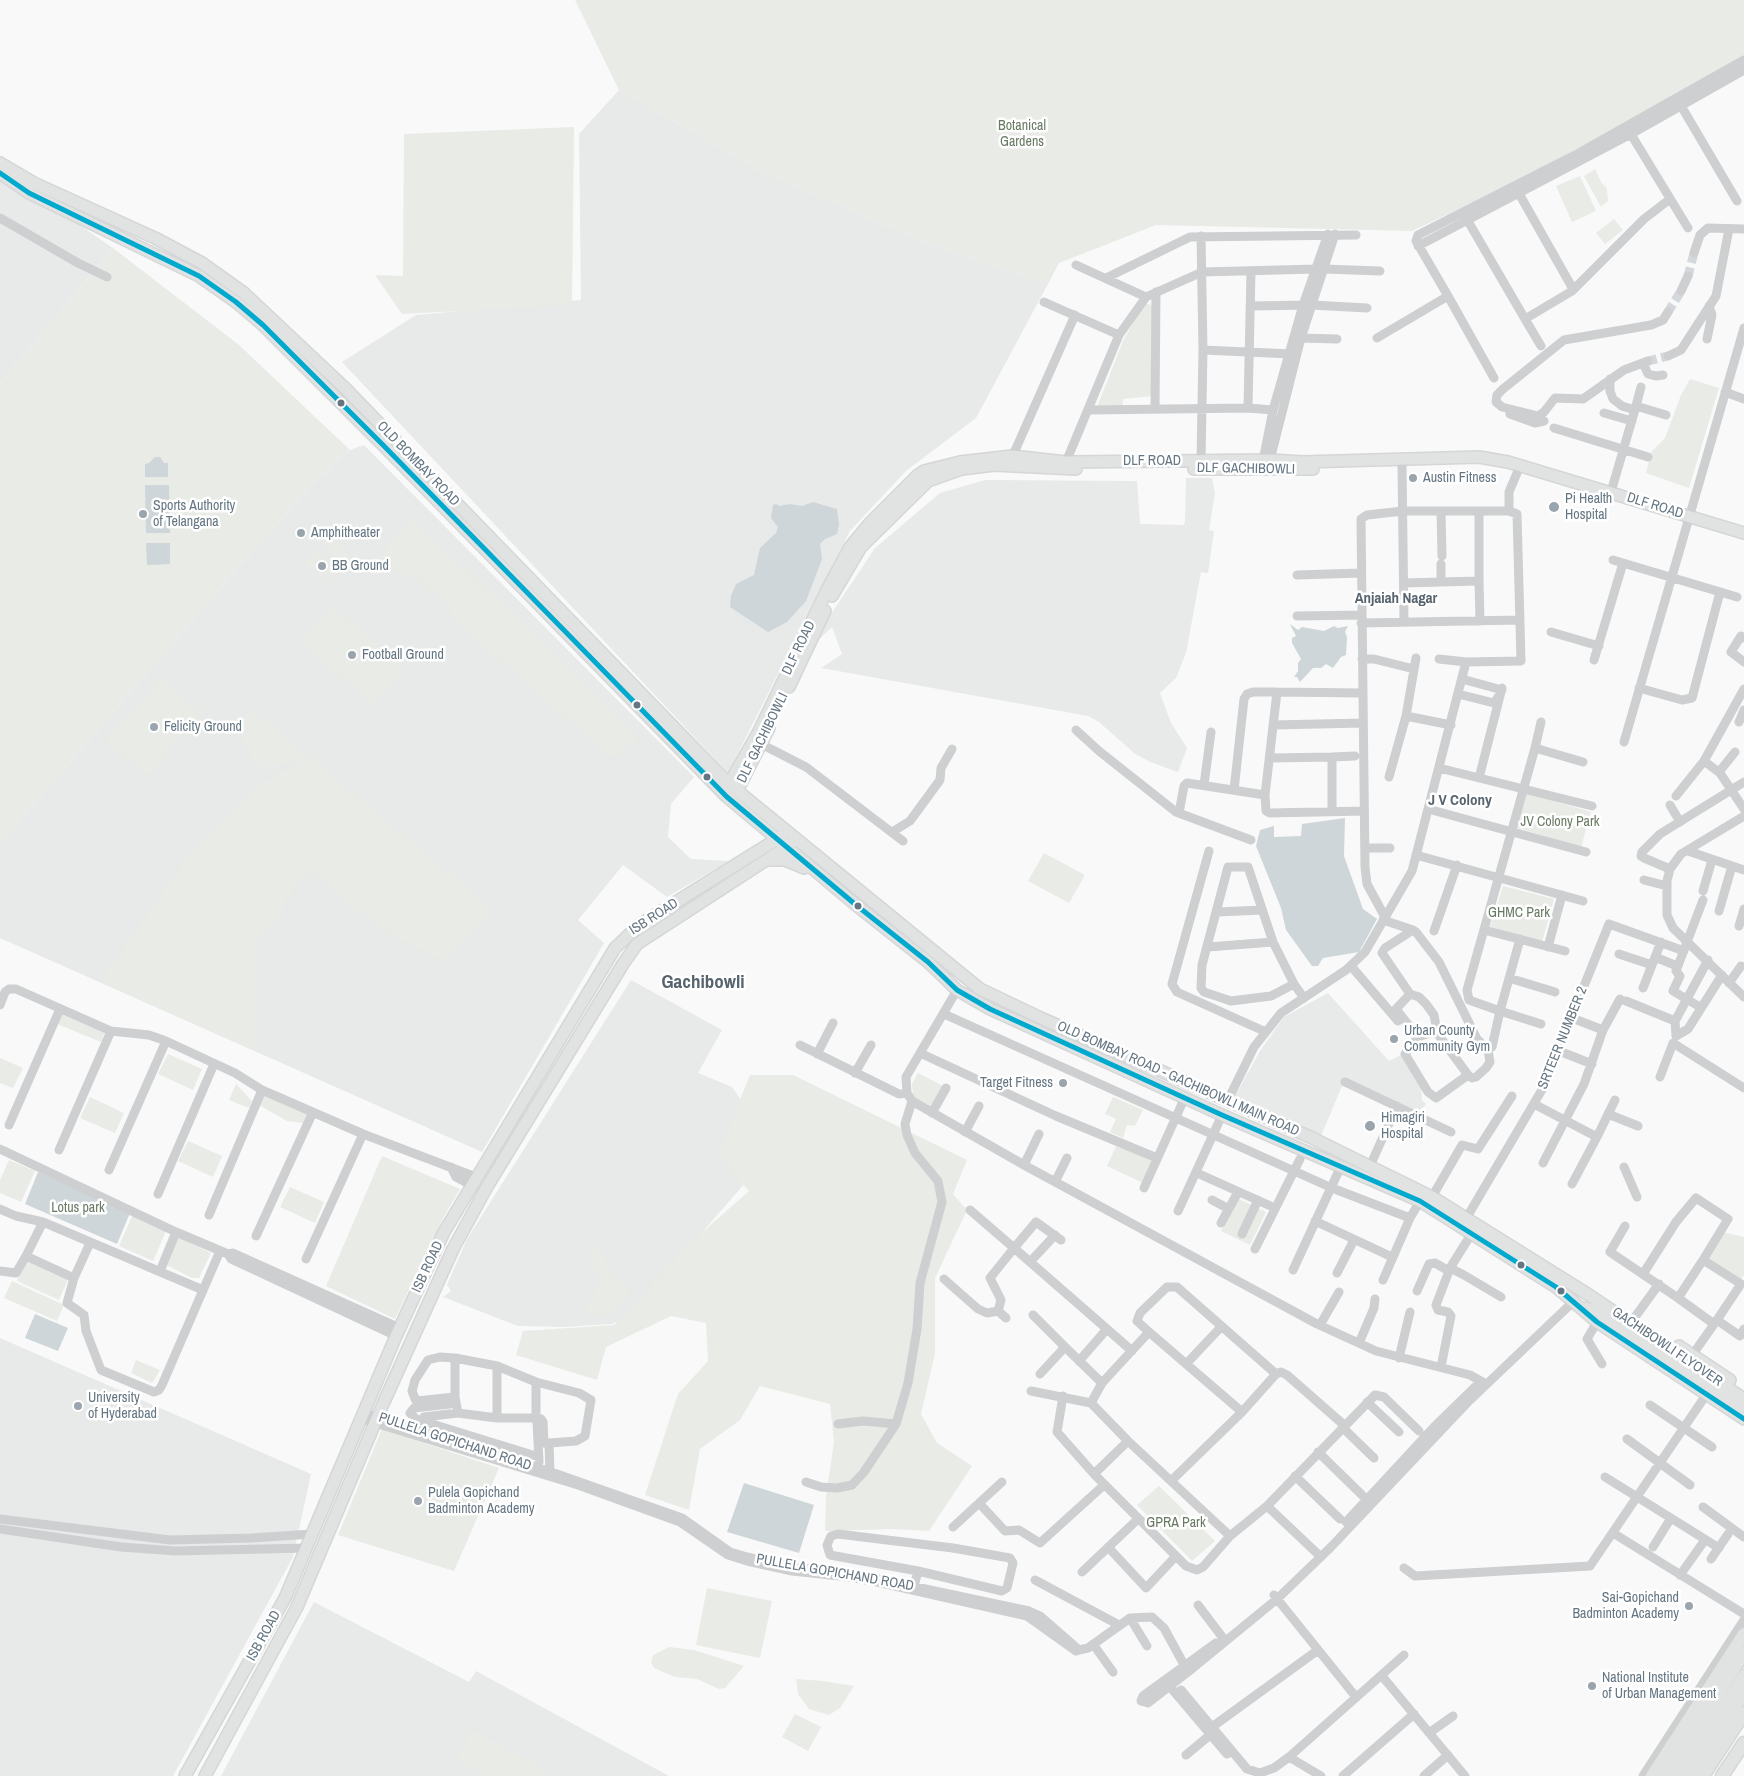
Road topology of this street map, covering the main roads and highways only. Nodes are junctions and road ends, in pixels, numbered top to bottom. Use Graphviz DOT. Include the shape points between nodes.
graph roads {
  1 [pos="0,163"];
  2 [pos="0,173"];
  3 [pos="364,408"];
  4 [pos="355,416"];
  5 [pos="1011,461"];
  6 [pos="1266,465"];
  7 [pos="921,479"];
  8 [pos="1686,520"];
  9 [pos="1744,532"];
  10 [pos="1744,541"];
  11 [pos="733,787"];
  12 [pos="763,827"];
  13 [pos="792,836"];
  14 [pos="782,844"];
  15 [pos="770,860"];
  16 [pos="741,862"];
  17 [pos="825,880"];
  18 [pos="946,963"];
  19 [pos="938,972"];
  20 [pos="557,1044"];
  21 [pos="569,1051"];
  22 [pos="1589,1295"];
  23 [pos="1570,1302"];
  24 [pos="1600,1314"];
  25 [pos="1744,1390"];
  26 [pos="1744,1399"];
  27 [pos="1744,1411"];
  28 [pos="1744,1419"];
  29 [pos="1744,1634"];
  30 [pos="1744,1653"];
  31 [pos="1744,1676"];
  32 [pos="1744,1693"];
  33 [pos="1744,1713"];
  34 [pos="1744,1743"];
  35 [pos="1653,1773"];
  36 [pos="185,1776"];
  37 [pos="205,1776"];
  38 [pos="1678,1776"];
  39 [pos="1690,1776"];
  40 [pos="1703,1776"];
  41 [pos="1722,1776"];
  1 -- 3 [label="main road, OLD BOMBAY ROAD" via="34,183 206,265 271,317"];
  2 -- 4 [label="main road, OLD BOMBAY ROAD" via="29,193 199,276 263,326"];
  3 -- 4 [label="main road"];
  3 -- 11 [label="main road, OLD BOMBAY ROAD"];
  4 -- 12 [label="main road, OLD BOMBAY ROAD" via="729,799"];
  5 -- 6 [label="main road, DLF ROAD" via="1201,461"];
  5 -- 6 [label="main road, DLF GACHIBOWLI" via="1066,469"];
  5 -- 7 [label="main road, DLF ROAD" via="960,462 924,471"];
  6 -- 8 [label="main road, DLF GACHIBOWLI" via="1478,465"];
  6 -- 8 [label="main road, DLF ROAD" via="1479,457 1508,462 1611,492"];
  7 -- 11 [label="main road, DLF GACHIBOWLI" via="857,552 834,592 761,744"];
  7 -- 11 [label="main road, DLF ROAD" via="870,523 850,547"];
  8 -- 9 [label="main road, DLF ROAD"];
  8 -- 10 [label="main road, DLF GACHIBOWLI"];
  11 -- 13 [label="main road, OLD BOMBAY ROAD"];
  12 -- 14 [label="main road, OLD BOMBAY ROAD"];
  12 -- 16 [label="main road" via="766,840"];
  13 -- 14 [label="main road"];
  13 -- 18 [label="main road, OLD BOMBAY ROAD - GACHIBOWLI MAIN ROAD"];
  14 -- 15 [label="main road, ISB ROAD"];
  14 -- 16 [label="main road, ISB ROAD"];
  14 -- 17 [label="main road, OLD BOMBAY ROAD"];
  15 -- 17 [label="main road" via="791,862"];
  15 -- 21 [label="main road, ISB ROAD" via="637,944"];
  16 -- 20 [label="main road, ISB ROAD" via="639,924 626,936 615,948"];
  17 -- 19 [label="main road, OLD BOMBAY ROAD"];
  18 -- 19 [label="main road"];
  18 -- 22 [label="main road, OLD BOMBAY ROAD - GACHIBOWLI MAIN ROAD" via="1000,1000 1432,1197"];
  19 -- 23 [label="main road, OLD BOMBAY ROAD" via="957,990 990,1009 1420,1201"];
  20 -- 21 [label="main road"];
  20 -- 36 [label="main road, ISB ROAD" via="444,1232 398,1332 286,1598"];
  21 -- 37 [label="main road, ISB ROAD" via="457,1241 376,1420 297,1607"];
  22 -- 24 [label="main road, GACHIBOWLI FLYOVER"];
  22 -- 25 [label="main road" via="1610,1301"];
  23 -- 24 [label="main road, GACHIBOWLI FLYOVER"];
  24 -- 26 [label="main road, GACHIBOWLI FLYOVER"];
  24 -- 27 [label="main road, GACHIBOWLI FLYOVER"];
  24 -- 28 [label="main road" via="1706,1395"];
  29 -- 35 [label="highway"];
  30 -- 35 [label="highway"];
  31 -- 38 [label="highway"];
  32 -- 39 [label="highway"];
  33 -- 40 [label="highway"];
  34 -- 41 [label="highway"];
}
